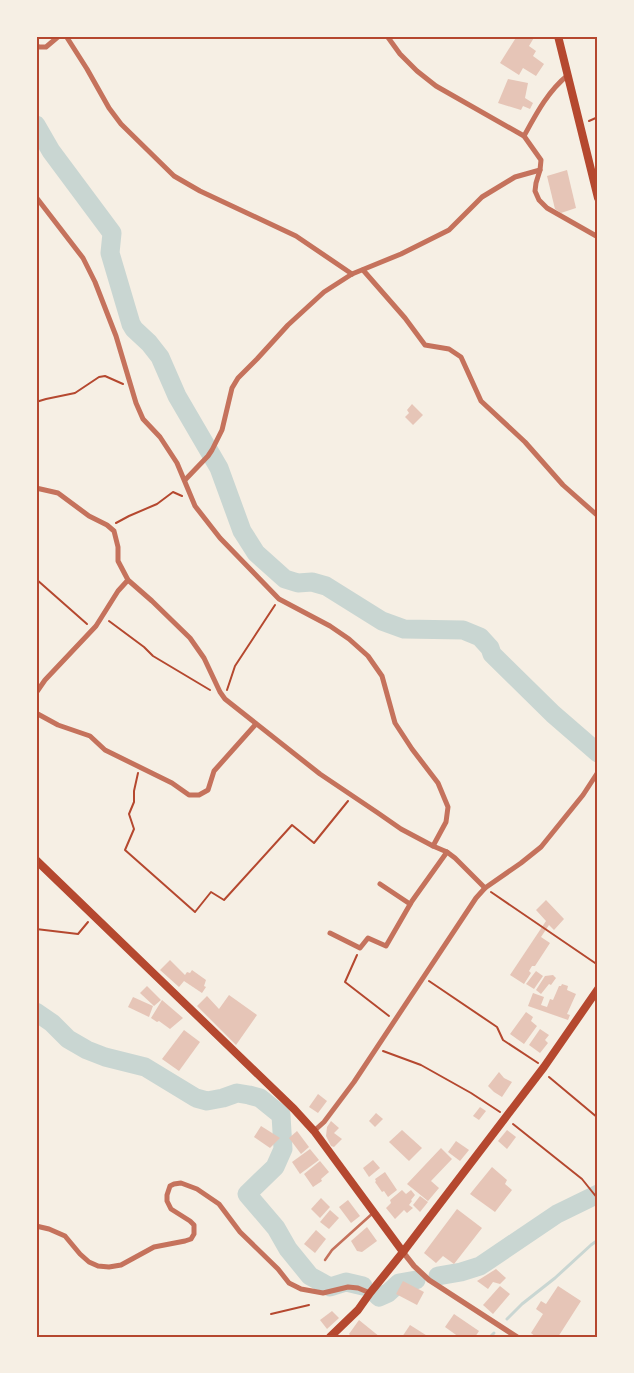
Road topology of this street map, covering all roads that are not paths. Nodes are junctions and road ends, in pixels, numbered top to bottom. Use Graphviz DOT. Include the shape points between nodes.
graph roads {
  1 [pos="58,36"];
  2 [pos="66,36"];
  3 [pos="387,36"];
  4 [pos="558,36"];
  5 [pos="36,45"];
  6 [pos="568,75"];
  7 [pos="524,136"];
  8 [pos="540,170"];
  9 [pos="36,197"];
  10 [pos="598,198"];
  11 [pos="598,237"];
  12 [pos="363,270"];
  13 [pos="352,274"];
  14 [pos="185,480"];
  15 [pos="36,488"];
  16 [pos="598,516"];
  17 [pos="128,580"];
  18 [pos="36,693"];
  19 [pos="36,713"];
  20 [pos="256,724"];
  21 [pos="598,772"];
  22 [pos="433,846"];
  23 [pos="447,852"];
  24 [pos="36,860"];
  25 [pos="380,884"];
  26 [pos="485,888"];
  27 [pos="410,904"];
  28 [pos="330,933"];
  29 [pos="598,989"];
  30 [pos="314,1131"];
  31 [pos="374,1212"];
  32 [pos="36,1226"];
  33 [pos="403,1252"];
  34 [pos="325,1260"];
  35 [pos="370,1293"];
  36 [pos="330,1337"];
  37 [pos="517,1337"];
  1 -- 5 [label="street" via="46,47"];
  2 -- 13 [label="street" via="121,124 174,176 296,236"];
  3 -- 7 [label="street" via="400,54 436,86"];
  4 -- 6 [label="main road"];
  6 -- 7 [label="street" via="557,84"];
  6 -- 10 [label="main road"];
  7 -- 8 [label="street" via="541,160"];
  8 -- 11 [label="street" via="535,191 539,200 547,208"];
  8 -- 12 [label="street" via="515,177 482,197 449,230"];
  9 -- 14 [label="street" via="83,258 116,336 143,419 178,462"];
  12 -- 13 [label="street"];
  12 -- 16 [label="street" via="425,345 450,349 461,357 481,401"];
  13 -- 14 [label="street" via="317,298 238,378 232,388 222,430 212,450"];
  14 -- 22 [label="street" via="195,506 220,538 279,599 349,639 368,656 382,676 395,722 438,783 448,807 446,822"];
  15 -- 17 [label="street" via="58,493 110,527 118,547 118,561"];
  17 -- 18 [label="street" via="103,616"];
  17 -- 20 [label="street" via="190,638 224,697"];
  19 -- 20 [label="street" via="90,736 105,750 172,783 189,795 199,795 208,790 214,771"];
  20 -- 22 [label="street" via="320,774 401,829"];
  21 -- 26 [label="street" via="541,847"];
  22 -- 23 [label="street"];
  23 -- 26 [label="street"];
  23 -- 27 [label="street"];
  24 -- 30 [label="main road" via="294,1108"];
  25 -- 27 [label="street"];
  26 -- 30 [label="street" via="354,1082"];
  27 -- 28 [label="street" via="386,946 368,938 360,948"];
  29 -- 33 [label="main road"];
  30 -- 31 [label="main road"];
  31 -- 33 [label="main road"];
  31 -- 34 [label="lane"];
  32 -- 35 [label="street" via="65,1236 89,1262 98,1266 121,1265 154,1248 191,1239 194,1225 171,1209 167,1201 170,1186 181,1183 219,1204 240,1232 289,1283 323,1293 348,1287"];
  33 -- 35 [label="main road"];
  33 -- 37 [label="street" via="429,1280"];
  35 -- 36 [label="main road" via="358,1310"];
}
